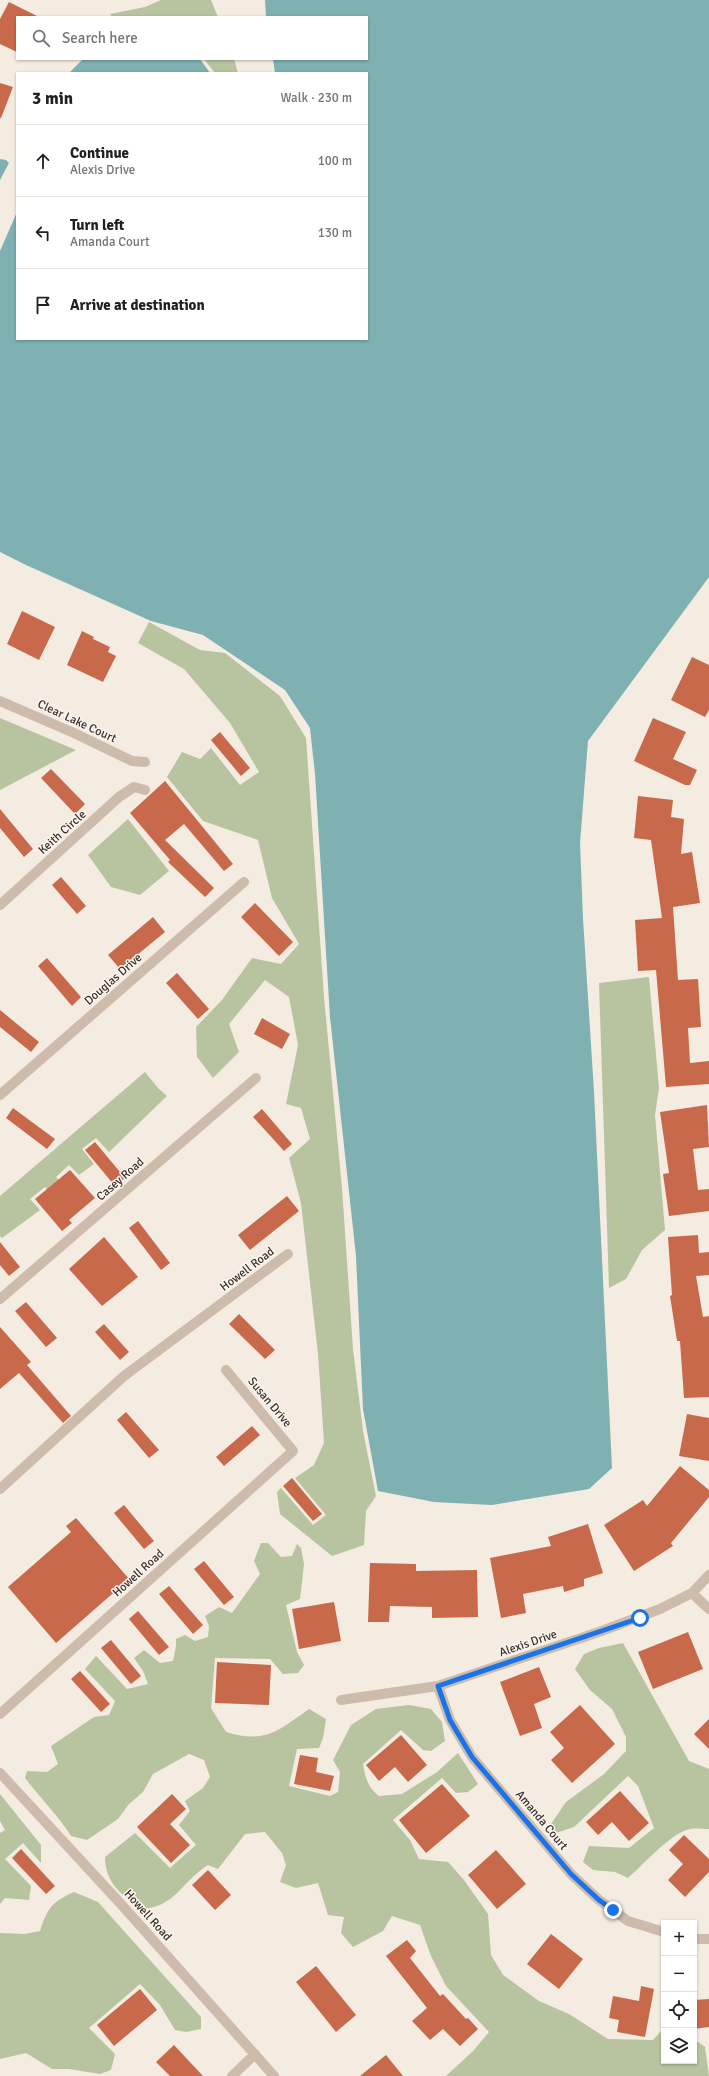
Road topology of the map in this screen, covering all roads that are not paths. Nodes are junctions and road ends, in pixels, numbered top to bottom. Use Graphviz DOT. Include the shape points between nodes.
graph roads {
  1 [pos="0,701"];
  2 [pos="144,762"];
  3 [pos="145,790"];
  4 [pos="244,882"];
  5 [pos="0,905"];
  6 [pos="256,1078"];
  7 [pos="0,1095"];
  8 [pos="288,1254"];
  9 [pos="0,1299"];
  10 [pos="226,1370"];
  11 [pos="293,1451"];
  12 [pos="0,1490"];
  13 [pos="709,1575"];
  14 [pos="692,1593"];
  15 [pos="709,1609"];
  16 [pos="438,1686"];
  17 [pos="341,1700"];
  18 [pos="0,1714"];
  19 [pos="0,1773"];
  20 [pos="661,1931"];
  21 [pos="697,1939"];
  22 [pos="709,1939"];
  23 [pos="255,2054"];
  24 [pos="232,2076"];
  25 [pos="274,2076"];
  1 -- 2 [label="street, Clear Lake Court" via="132,761"];
  3 -- 5 [label="street, Keith Circle" via="134,788 119,797"];
  4 -- 7 [label="street, Douglas Drive"];
  6 -- 9 [label="street, Casey Road"];
  8 -- 12 [label="street, Howell Road" via="124,1376"];
  10 -- 11 [label="street, Susan Drive"];
  11 -- 18 [label="street, Howell Road"];
  13 -- 14 [label="street, Alexis Drive"];
  14 -- 15 [label="street"];
  14 -- 16 [label="street, Alexis Drive" via="640,1618"];
  16 -- 17 [label="street, Alexis Drive"];
  16 -- 20 [label="street, Amanda Court" via="450,1720 472,1757 571,1874 599,1900 628,1921"];
  19 -- 23 [label="street, Howell Road"];
  21 -- 22 [label="street"];
  23 -- 24 [label="street"];
  23 -- 25 [label="street, Howell Road"];
}
